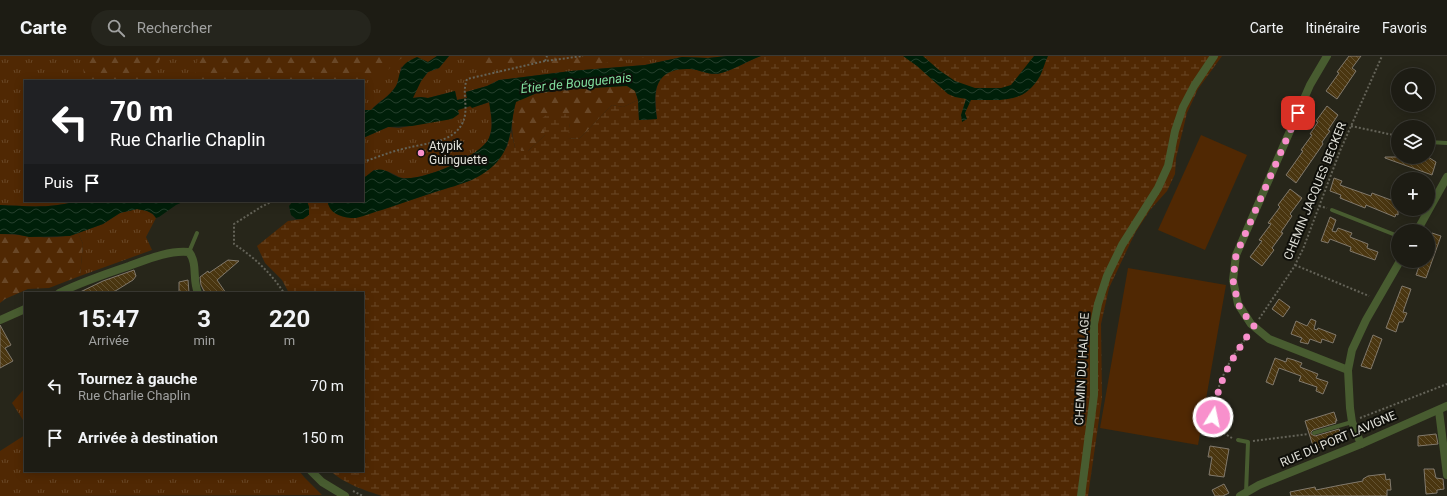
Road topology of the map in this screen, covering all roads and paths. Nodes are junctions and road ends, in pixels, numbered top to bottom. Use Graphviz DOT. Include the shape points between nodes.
graph roads {
  1 [pos="547,56"];
  2 [pos="583,56"];
  3 [pos="1214,56"];
  4 [pos="1327,56"];
  5 [pos="1382,56"];
  6 [pos="545,61"];
  7 [pos="1351,126"];
  8 [pos="1391,135"];
  9 [pos="1435,142"];
  10 [pos="1447,143"];
  11 [pos="364,162"];
  12 [pos="1447,177"];
  13 [pos="271,202"];
  14 [pos="1332,210"];
  15 [pos="1421,224"];
  16 [pos="1391,233"];
  17 [pos="197,234"];
  18 [pos="189,252"];
  19 [pos="1294,265"];
  20 [pos="1396,268"];
  21 [pos="61,292"];
  22 [pos="198,292"];
  23 [pos="283,292"];
  24 [pos="1378,300"];
  25 [pos="24,308"];
  26 [pos="0,320"];
  27 [pos="1254,326"];
  28 [pos="1348,370"];
  29 [pos="1447,384"];
  30 [pos="1447,406"];
  31 [pos="1439,411"];
  32 [pos="1352,422"];
  33 [pos="1314,433"];
  34 [pos="1238,440"];
  35 [pos="1248,442"];
  36 [pos="1362,444"];
  37 [pos="312,472"];
  38 [pos="1447,475"];
  39 [pos="1244,495"];
  40 [pos="345,496"];
  41 [pos="1082,496"];
  1 -- 6 [label="path"];
  2 -- 6 [label="path"];
  3 -- 41 [label="street, CHEMIN DU HALAGE" via="1183,107 1168,166 1158,188 1122,245 1107,276 1098,304 1094,324 1094,395"];
  4 -- 27 [label="street" via="1310,85 1236,255 1233,280 1238,304"];
  5 -- 7 [label="path, CHEMIN JACQUES BECKER"];
  6 -- 11 [label="path" via="467,79 464,86 466,113 456,132 429,144"];
  7 -- 8 [label="path"];
  7 -- 19 [label="path, CHEMIN JACQUES BECKER" via="1303,250"];
  9 -- 10 [label="lane"];
  12 -- 15 [label="street"];
  13 -- 23 [label="path" via="234,224 234,244 267,269"];
  14 -- 16 [label="lane"];
  17 -- 18 [label="lane"];
  18 -- 21 [label="street" via="181,251 154,257"];
  18 -- 22 [label="street" via="194,258"];
  19 -- 24 [label="path"];
  19 -- 27 [label="path, CHEMIN JACQUES BECKER"];
  20 -- 24 [label="street"];
  24 -- 28 [label="street" via="1352,350"];
  25 -- 26 [label="street"];
  27 -- 28 [label="street" via="1269,339"];
  27 -- 34 [label="path, CHEMIN JACQUES BECKER" via="1231,360 1214,404 1213,417 1216,426 1224,434"];
  28 -- 32 [label="street"];
  29 -- 32 [label="path"];
  30 -- 31 [label="street, RUE DU PORT LAVIGNE"];
  31 -- 36 [label="street, RUE DU PORT LAVIGNE"];
  31 -- 38 [label="street"];
  32 -- 33 [label="lane"];
  32 -- 36 [label="street"];
  33 -- 35 [label="path"];
  34 -- 35 [label="lane"];
  35 -- 39 [label="lane"];
  36 -- 39 [label="street, RUE DU PORT LAVIGNE" via="1259,486"];
  37 -- 40 [label="street" via="322,482"];
}
